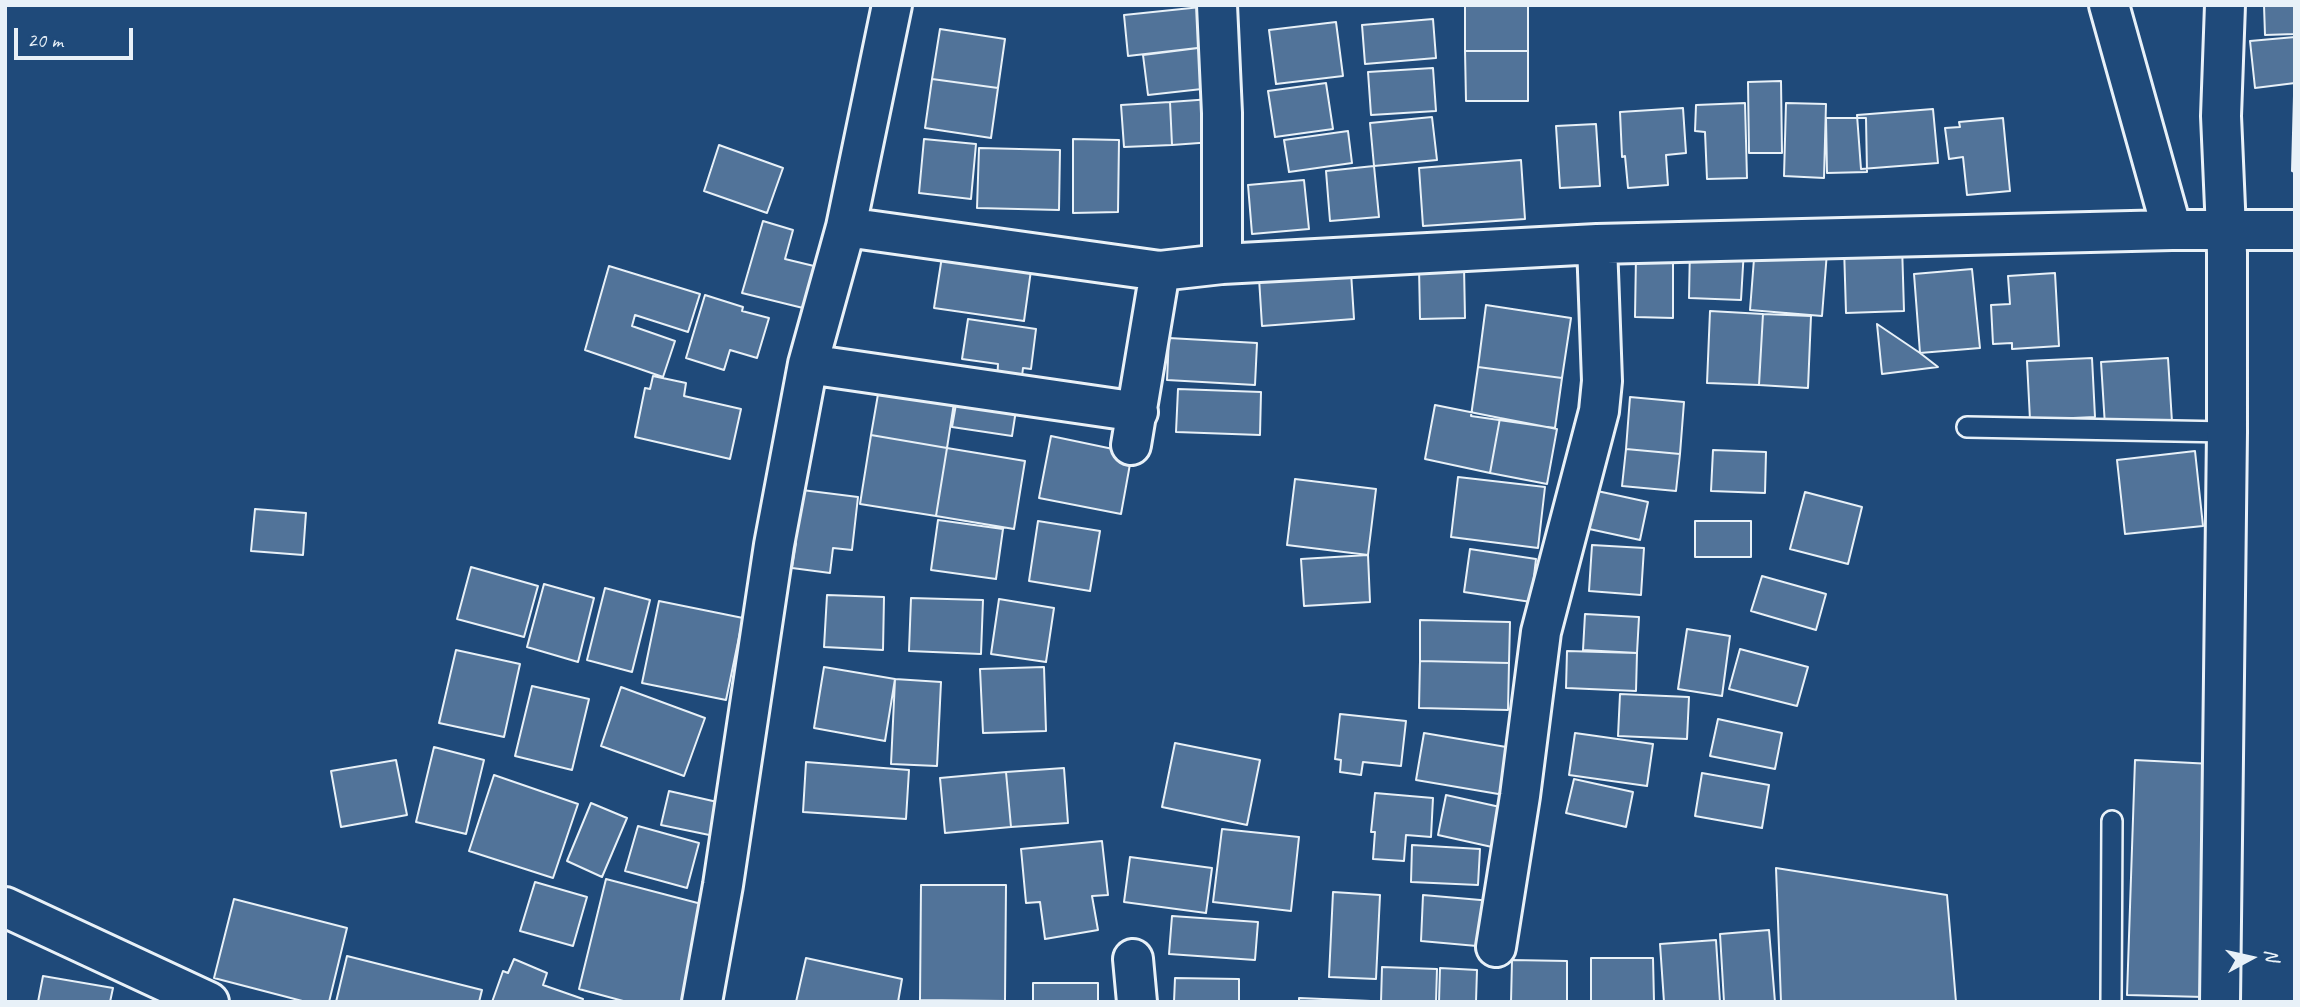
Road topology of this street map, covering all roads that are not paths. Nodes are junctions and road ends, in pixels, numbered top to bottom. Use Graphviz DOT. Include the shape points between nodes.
graph roads {
  1 [pos="892,5"];
  2 [pos="1217,5"];
  3 [pos="2109,5"];
  4 [pos="2225,5"];
  5 [pos="846,227"];
  6 [pos="2226,229"];
  7 [pos="2295,229"];
  8 [pos="2172,230"];
  9 [pos="1597,244"];
  10 [pos="1222,264"];
  11 [pos="1160,271"];
  12 [pos="808,364"];
  13 [pos="1967,427"];
  14 [pos="2227,432"];
  15 [pos="2112,821"];
  16 [pos="5,907"];
  17 [pos="1496,947"];
  18 [pos="1133,959"];
  19 [pos="209,1002"];
  20 [pos="702,1002"];
  21 [pos="1137,1002"];
  22 [pos="2112,1002"];
  23 [pos="2220,1002"];
  1 -- 5 [label="street"];
  2 -- 10 [label="street"];
  3 -- 8 [label="street"];
  4 -- 6 [label="street" via="2221,116"];
  5 -- 11 [label="street"];
  5 -- 12 [label="street"];
  6 -- 7 [label="street"];
  6 -- 8 [label="street"];
  6 -- 14 [label="street"];
  8 -- 9 [label="street"];
  9 -- 10 [label="street"];
  9 -- 17 [label="street" via="1599,411 1541,632"];
  10 -- 11 [label="street"];
  11 -- 12 [label="street" via="1135,428"];
  12 -- 20 [label="street" via="774,545"];
  13 -- 14 [label="lane"];
  14 -- 23 [label="street"];
  15 -- 22 [label="lane"];
  16 -- 19 [label="street"];
  18 -- 21 [label="street"];
}
